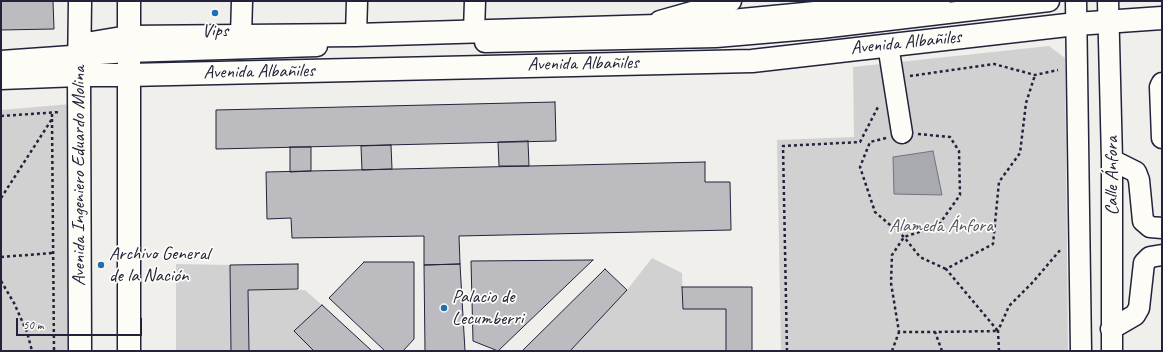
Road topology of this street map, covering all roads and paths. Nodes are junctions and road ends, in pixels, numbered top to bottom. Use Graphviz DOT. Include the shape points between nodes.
graph roads {
  1 [pos="80,1"];
  2 [pos="129,1"];
  3 [pos="242,1"];
  4 [pos="357,1"];
  5 [pos="475,1"];
  6 [pos="939,1"];
  7 [pos="1049,1"];
  8 [pos="1076,1"];
  9 [pos="1108,1"];
  10 [pos="723,2"];
  11 [pos="1162,18"];
  12 [pos="1109,22"];
  13 [pos="1076,24"];
  14 [pos="641,27"];
  15 [pos="474,31"];
  16 [pos="356,35"];
  17 [pos="241,36"];
  18 [pos="128,45"];
  19 [pos="888,45"];
  20 [pos="79,58"];
  21 [pos="1,61"];
  22 [pos="1060,70"];
  23 [pos="128,75"];
  24 [pos="1035,75"];
  25 [pos="1,78"];
  26 [pos="893,79"];
  27 [pos="1162,83"];
  28 [pos="52,112"];
  29 [pos="65,112"];
  30 [pos="1,116"];
  31 [pos="52,119"];
  32 [pos="902,133"];
  33 [pos="1162,138"];
  34 [pos="1112,160"];
  35 [pos="1,198"];
  36 [pos="1162,228"];
  37 [pos="904,237"];
  38 [pos="1080,246"];
  39 [pos="53,253"];
  40 [pos="1162,255"];
  41 [pos="1,257"];
  42 [pos="946,269"];
  43 [pos="1,281"];
  44 [pos="1112,329"];
  45 [pos="998,331"];
  46 [pos="899,332"];
  47 [pos="935,332"];
  48 [pos="32,351"];
  49 [pos="54,351"];
  50 [pos="80,351"];
  51 [pos="129,351"];
  52 [pos="787,351"];
  53 [pos="892,351"];
  54 [pos="942,351"];
  55 [pos="999,351"];
  56 [pos="1081,351"];
  57 [pos="1112,351"];
  1 -- 20 [label="main road, Avenida Ingeniero Eduardo Molina"];
  2 -- 18 [label="main road"];
  3 -- 17 [label="street"];
  4 -- 16 [label="street"];
  5 -- 15 [label="street"];
  6 -- 14 [label="main road, Avenida Albañiles" via="738,22"];
  7 -- 18 [label="street" via="821,28 716,37 366,44"];
  8 -- 13 [label="street, Calle Ánfora"];
  9 -- 12 [label="street, Calle Ánfora"];
  10 -- 14 [label="street"];
  11 -- 12 [label="main road, Avenida Albañiles"];
  12 -- 13 [label="main road, Avenida Albañiles"];
  12 -- 34 [label="street, Calle Ánfora"];
  13 -- 19 [label="main road, Avenida Albañiles"];
  13 -- 38 [label="street, Calle Ánfora"];
  14 -- 15 [label="main road, Avenida Albañiles"];
  15 -- 16 [label="main road, Avenida Albañiles"];
  16 -- 17 [label="main road, Avenida Albañiles"];
  17 -- 18 [label="main road, Avenida Albañiles"];
  18 -- 20 [label="main road, Avenida Albañiles"];
  18 -- 23 [label="main road"];
  19 -- 23 [label="main road, Avenida Albañiles" via="752,61"];
  19 -- 26 [label="street"];
  20 -- 21 [label="street"];
  20 -- 23 [label="main road, Avenida Albañiles"];
  20 -- 25 [label="main road, Avenida Albañiles"];
  20 -- 50 [label="main road, Avenida Ingeniero Eduardo Molina"];
  22 -- 24 [label="path"];
  23 -- 51 [label="main road"];
  24 -- 26 [label="path" via="994,64"];
  24 -- 42 [label="path" via="1026,104 1020,153 999,182 993,244"];
  26 -- 32 [label="street"];
  26 -- 52 [label="path" via="860,142 784,146"];
  27 -- 33 [label="street"];
  28 -- 29 [label="path"];
  28 -- 30 [label="path"];
  28 -- 31 [label="path"];
  31 -- 35 [label="path"];
  31 -- 39 [label="path"];
  32 -- 37 [label="path" via="870,142 860,167 875,212"];
  32 -- 37 [label="path" via="950,137 959,151 960,195 938,226"];
  34 -- 36 [label="street" via="1136,172 1143,221 1150,227"];
  34 -- 44 [label="street, Calle Ánfora"];
  37 -- 42 [label="path" via="920,257"];
  37 -- 46 [label="path" via="892,255 891,283"];
  38 -- 45 [label="path" via="1062,247 1010,306"];
  38 -- 56 [label="street, Calle Ánfora"];
  39 -- 41 [label="path"];
  39 -- 49 [label="path"];
  40 -- 44 [label="street" via="1150,257 1144,263 1136,315"];
  42 -- 45 [label="path"];
  43 -- 48 [label="path" via="27,332"];
  44 -- 57 [label="street, Calle Ánfora"];
  45 -- 47 [label="path"];
  45 -- 55 [label="path"];
  46 -- 47 [label="path"];
  46 -- 53 [label="path"];
  47 -- 54 [label="path"];
}
